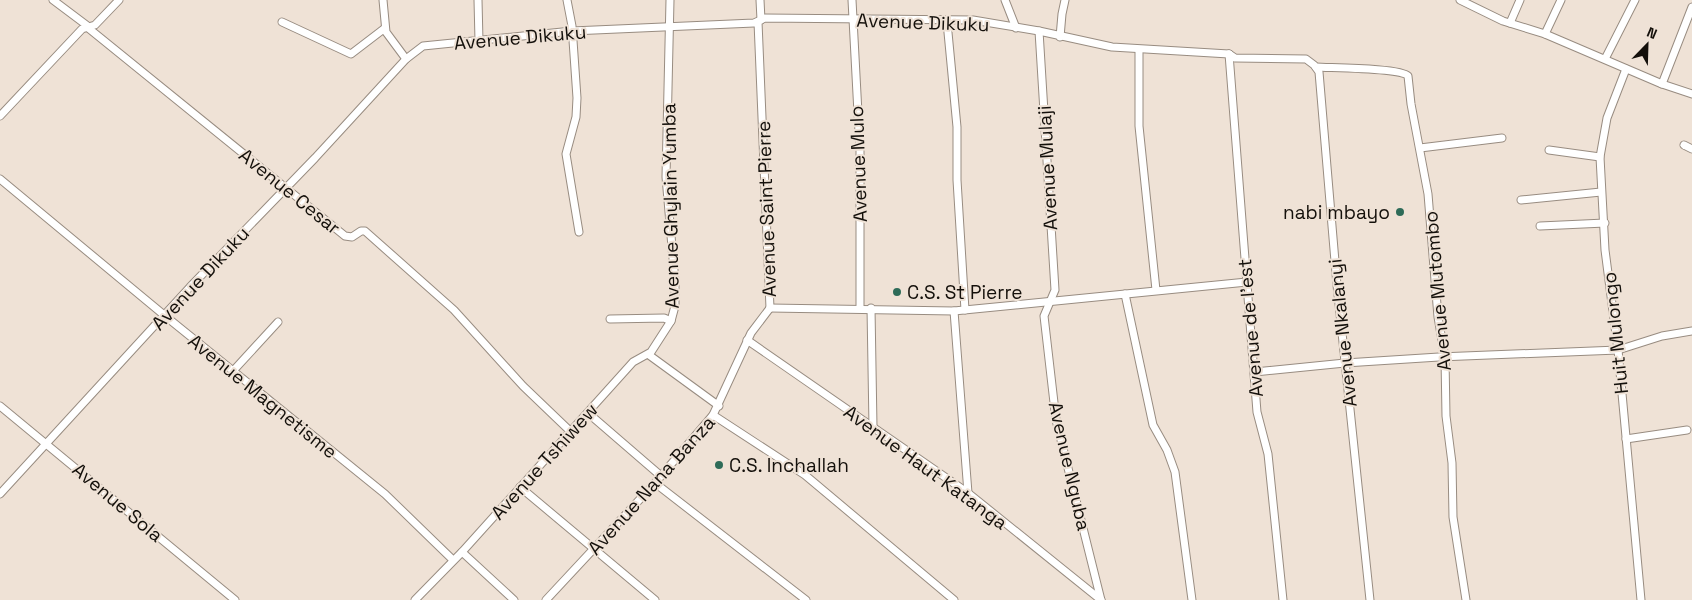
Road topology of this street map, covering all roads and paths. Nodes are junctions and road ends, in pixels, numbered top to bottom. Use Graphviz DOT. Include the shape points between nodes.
graph roads {
  1 [pos="53,0"];
  2 [pos="119,0"];
  3 [pos="382,0"];
  4 [pos="478,0"];
  5 [pos="567,0"];
  6 [pos="670,0"];
  7 [pos="760,0"];
  8 [pos="852,0"];
  9 [pos="1006,0"];
  10 [pos="1065,0"];
  11 [pos="1520,0"];
  12 [pos="1561,0"];
  13 [pos="1635,0"];
  14 [pos="1465,1"];
  15 [pos="1692,7"];
  16 [pos="852,20"];
  17 [pos="759,21"];
  18 [pos="282,22"];
  19 [pos="947,22"];
  20 [pos="1510,23"];
  21 [pos="668,26"];
  22 [pos="88,27"];
  23 [pos="385,28"];
  24 [pos="1016,28"];
  25 [pos="1039,31"];
  26 [pos="572,32"];
  27 [pos="1545,34"];
  28 [pos="1060,37"];
  29 [pos="479,41"];
  30 [pos="1139,50"];
  31 [pos="1229,54"];
  32 [pos="1605,59"];
  33 [pos="406,60"];
  34 [pos="1316,67"];
  35 [pos="1626,69"];
  36 [pos="1662,84"];
  37 [pos="1692,94"];
  38 [pos="0,116"];
  39 [pos="1502,138"];
  40 [pos="1684,145"];
  41 [pos="1420,148"];
  42 [pos="1692,149"];
  43 [pos="1549,150"];
  44 [pos="1600,157"];
  45 [pos="0,179"];
  46 [pos="286,188"];
  47 [pos="1601,192"];
  48 [pos="1522,200"];
  49 [pos="1604,223"];
  50 [pos="1540,226"];
  51 [pos="579,232"];
  52 [pos="1247,282"];
  53 [pos="1156,290"];
  54 [pos="1125,294"];
  55 [pos="1049,302"];
  56 [pos="770,308"];
  57 [pos="860,308"];
  58 [pos="872,308"];
  59 [pos="965,310"];
  60 [pos="954,311"];
  61 [pos="164,316"];
  62 [pos="610,318"];
  63 [pos="671,321"];
  64 [pos="278,322"];
  65 [pos="1692,331"];
  66 [pos="747,340"];
  67 [pos="1618,350"];
  68 [pos="649,355"];
  69 [pos="1445,358"];
  70 [pos="1345,363"];
  71 [pos="233,371"];
  72 [pos="1255,372"];
  73 [pos="0,406"];
  74 [pos="719,406"];
  75 [pos="588,413"];
  76 [pos="713,415"];
  77 [pos="873,427"];
  78 [pos="1687,430"];
  79 [pos="571,432"];
  80 [pos="1626,438"];
  81 [pos="47,444"];
  82 [pos="661,476"];
  83 [pos="655,483"];
  84 [pos="520,487"];
  85 [pos="968,493"];
  86 [pos="0,494"];
  87 [pos="594,549"];
  88 [pos="462,552"];
  89 [pos="453,560"];
  90 [pos="235,600"];
  91 [pos="415,600"];
  92 [pos="514,600"];
  93 [pos="546,600"];
  94 [pos="655,600"];
  95 [pos="806,600"];
  96 [pos="954,600"];
  97 [pos="1101,600"];
  98 [pos="1192,600"];
  99 [pos="1282,600"];
  100 [pos="1370,600"];
  101 [pos="1466,600"];
  102 [pos="1641,600"];
  1 -- 22 [label="street, Avenue Cesar"];
  2 -- 22 [label="street" via="96,25"];
  3 -- 23 [label="street"];
  4 -- 29 [label="street"];
  5 -- 26 [label="street"];
  6 -- 21 [label="street, Avenue Ghylain Yumba"];
  7 -- 17 [label="street, Avenue Saint Pierre"];
  8 -- 16 [label="street, Avenue Mulo"];
  9 -- 24 [label="street"];
  10 -- 28 [label="street"];
  11 -- 20 [label="street"];
  12 -- 27 [label="street"];
  13 -- 32 [label="street"];
  14 -- 20 [label="street"];
  15 -- 36 [label="street"];
  16 -- 17 [label="street, Avenue Dikuku"];
  16 -- 19 [label="street, Avenue Dikuku"];
  16 -- 57 [label="street, Avenue Mulo" via="860,151"];
  17 -- 21 [label="street, Avenue Dikuku"];
  17 -- 56 [label="street, Avenue Saint Pierre"];
  18 -- 23 [label="street" via="351,54"];
  19 -- 24 [label="street, Avenue Dikuku" via="973,20"];
  19 -- 59 [label="street" via="958,132 957,180"];
  20 -- 27 [label="street"];
  21 -- 26 [label="street, Avenue Dikuku"];
  21 -- 63 [label="street, Avenue Ghylain Yumba" via="666,177 675,282"];
  22 -- 38 [label="street" via="82,28"];
  22 -- 46 [label="street, Avenue Cesar"];
  23 -- 33 [label="street" via="388,38"];
  24 -- 25 [label="street, Avenue Dikuku"];
  25 -- 28 [label="street, Avenue Dikuku"];
  25 -- 55 [label="street, Avenue Mulaji" via="1054,290"];
  26 -- 29 [label="street, Avenue Dikuku"];
  26 -- 51 [label="street" via="577,104 566,154"];
  27 -- 32 [label="street"];
  28 -- 30 [label="street, Avenue Dikuku"];
  29 -- 33 [label="street, Avenue Dikuku" via="423,46"];
  30 -- 31 [label="street, Avenue Dikuku"];
  30 -- 53 [label="street" via="1140,133"];
  31 -- 34 [label="street, Avenue Dikuku" via="1236,58 1306,59"];
  31 -- 52 [label="street, Avenue de l'est"];
  32 -- 35 [label="street"];
  33 -- 46 [label="street, Avenue Dikuku"];
  34 -- 41 [label="street, Avenue Mutombo" via="1390,70 1406,74"];
  34 -- 70 [label="street, Avenue Nkalanyi"];
  35 -- 36 [label="street"];
  35 -- 44 [label="street, Huit Mulongo" via="1607,118"];
  36 -- 37 [label="street"];
  39 -- 41 [label="street"];
  40 -- 42 [label="street"];
  41 -- 69 [label="street, Avenue Mutombo"];
  43 -- 44 [label="street"];
  44 -- 47 [label="street, Huit Mulongo"];
  45 -- 61 [label="street, Avenue Magnetisme"];
  46 -- 61 [label="street, Avenue Dikuku"];
  46 -- 79 [label="street, Avenue Cesar" via="346,236 365,231 454,310 523,386"];
  47 -- 48 [label="street"];
  47 -- 49 [label="street, Huit Mulongo"];
  49 -- 50 [label="street"];
  49 -- 67 [label="street, Huit Mulongo"];
  52 -- 53 [label="street, Avenue Saint Pierre"];
  52 -- 72 [label="street, Avenue de l'est"];
  53 -- 54 [label="street, Avenue Saint Pierre"];
  54 -- 55 [label="street, Avenue Saint Pierre"];
  54 -- 98 [label="street" via="1153,425 1173,466"];
  55 -- 59 [label="street, Avenue Saint Pierre"];
  55 -- 97 [label="street, Avenue Nguba" via="1044,316 1056,420"];
  56 -- 57 [label="street, Avenue Saint Pierre"];
  56 -- 66 [label="street, Avenue Nana Banza"];
  57 -- 58 [label="street, Avenue Saint Pierre"];
  58 -- 60 [label="street, Avenue Saint Pierre"];
  58 -- 77 [label="street"];
  59 -- 60 [label="street, Avenue Saint Pierre"];
  60 -- 85 [label="street"];
  61 -- 71 [label="street, Avenue Magnetisme"];
  61 -- 81 [label="street, Avenue Dikuku"];
  62 -- 63 [label="street" via="664,318"];
  63 -- 68 [label="street, Avenue Tshiwew"];
  64 -- 71 [label="street"];
  65 -- 67 [label="street" via="1662,336"];
  66 -- 74 [label="street, Avenue Nana Banza"];
  66 -- 77 [label="street, Avenue Haut Katanga"];
  67 -- 69 [label="street"];
  67 -- 80 [label="street, Huit Mulongo"];
  68 -- 74 [label="street"];
  68 -- 75 [label="street, Avenue Tshiwew" via="633,362"];
  69 -- 70 [label="street"];
  69 -- 101 [label="street, Avenue Mutombo" via="1453,517"];
  70 -- 72 [label="street"];
  70 -- 100 [label="street, Avenue Nkalanyi"];
  71 -- 89 [label="street, Avenue Magnetisme" via="385,494"];
  72 -- 99 [label="street, Avenue de l'est" via="1257,412 1268,454"];
  73 -- 81 [label="street, Avenue Sola"];
  74 -- 76 [label="street, Avenue Nana Banza"];
  75 -- 79 [label="street, Avenue Tshiwew"];
  75 -- 82 [label="street"];
  76 -- 82 [label="street, Avenue Nana Banza"];
  76 -- 96 [label="street" via="805,475"];
  77 -- 85 [label="street, Avenue Haut Katanga"];
  78 -- 80 [label="street"];
  79 -- 84 [label="street, Avenue Tshiwew"];
  80 -- 102 [label="street, Huit Mulongo"];
  81 -- 86 [label="street, Avenue Dikuku"];
  81 -- 90 [label="street, Avenue Sola"];
  82 -- 83 [label="street, Avenue Nana Banza"];
  83 -- 87 [label="street, Avenue Nana Banza"];
  83 -- 95 [label="street"];
  84 -- 87 [label="street"];
  84 -- 88 [label="street, Avenue Tshiwew"];
  85 -- 97 [label="street, Avenue Haut Katanga"];
  87 -- 93 [label="street, Avenue Nana Banza"];
  87 -- 94 [label="street"];
  88 -- 89 [label="street, Avenue Tshiwew"];
  88 -- 92 [label="street"];
  89 -- 91 [label="street, Avenue Tshiwew"];
}
